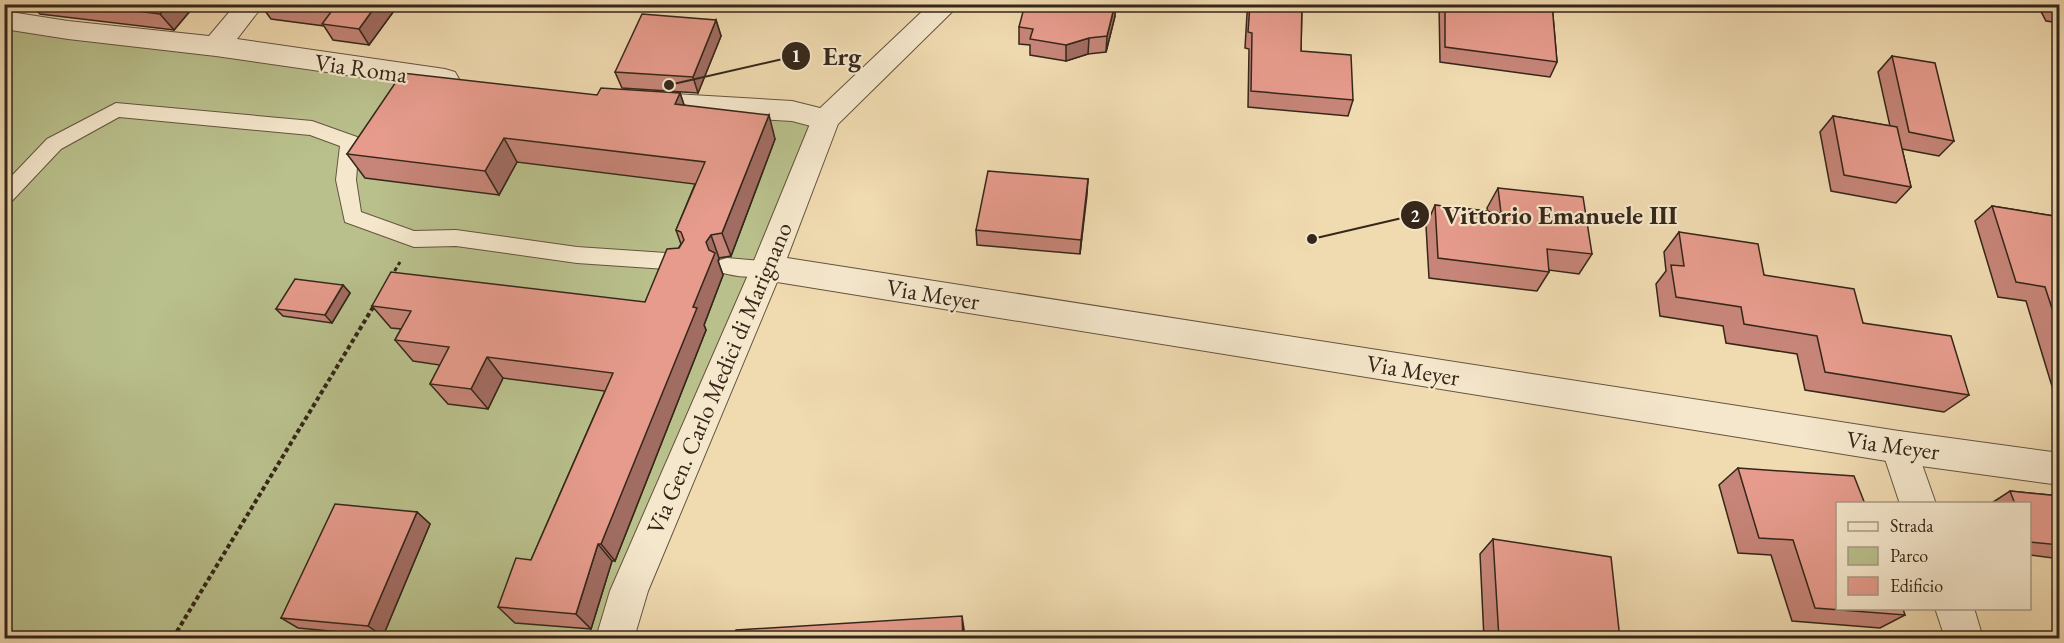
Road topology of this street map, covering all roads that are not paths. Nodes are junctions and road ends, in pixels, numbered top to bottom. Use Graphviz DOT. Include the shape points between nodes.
graph roads {
  1 [pos="251,4"];
  2 [pos="947,4"];
  3 [pos="4,20"];
  4 [pos="216,46"];
  5 [pos="476,83"];
  6 [pos="619,100"];
  7 [pos="826,119"];
  8 [pos="4,197"];
  9 [pos="681,262"];
  10 [pos="727,266"];
  11 [pos="767,268"];
  12 [pos="1899,447"];
  13 [pos="2060,469"];
  14 [pos="1917,502"];
  15 [pos="1954,610"];
  16 [pos="615,639"];
  17 [pos="1964,639"];
  1 -- 4 [label="street"];
  2 -- 7 [label="street"];
  3 -- 4 [label="street, Via Roma"];
  4 -- 5 [label="street, Via Roma"];
  6 -- 7 [label="street" via="792,111"];
  7 -- 11 [label="street, Via Gen. Carlo Medici di Marignano"];
  8 -- 9 [label="lane" via="54,144 116,110 312,128 350,142 346,180 352,217 414,239 456,238 577,255"];
  10 -- 11 [label="lane"];
  11 -- 12 [label="street, Via Meyer"];
  11 -- 16 [label="street, Via Gen. Carlo Medici di Marignano" via="628,591"];
  12 -- 13 [label="street, Via Meyer"];
  12 -- 14 [label="street"];
  15 -- 17 [label="street"];
}
